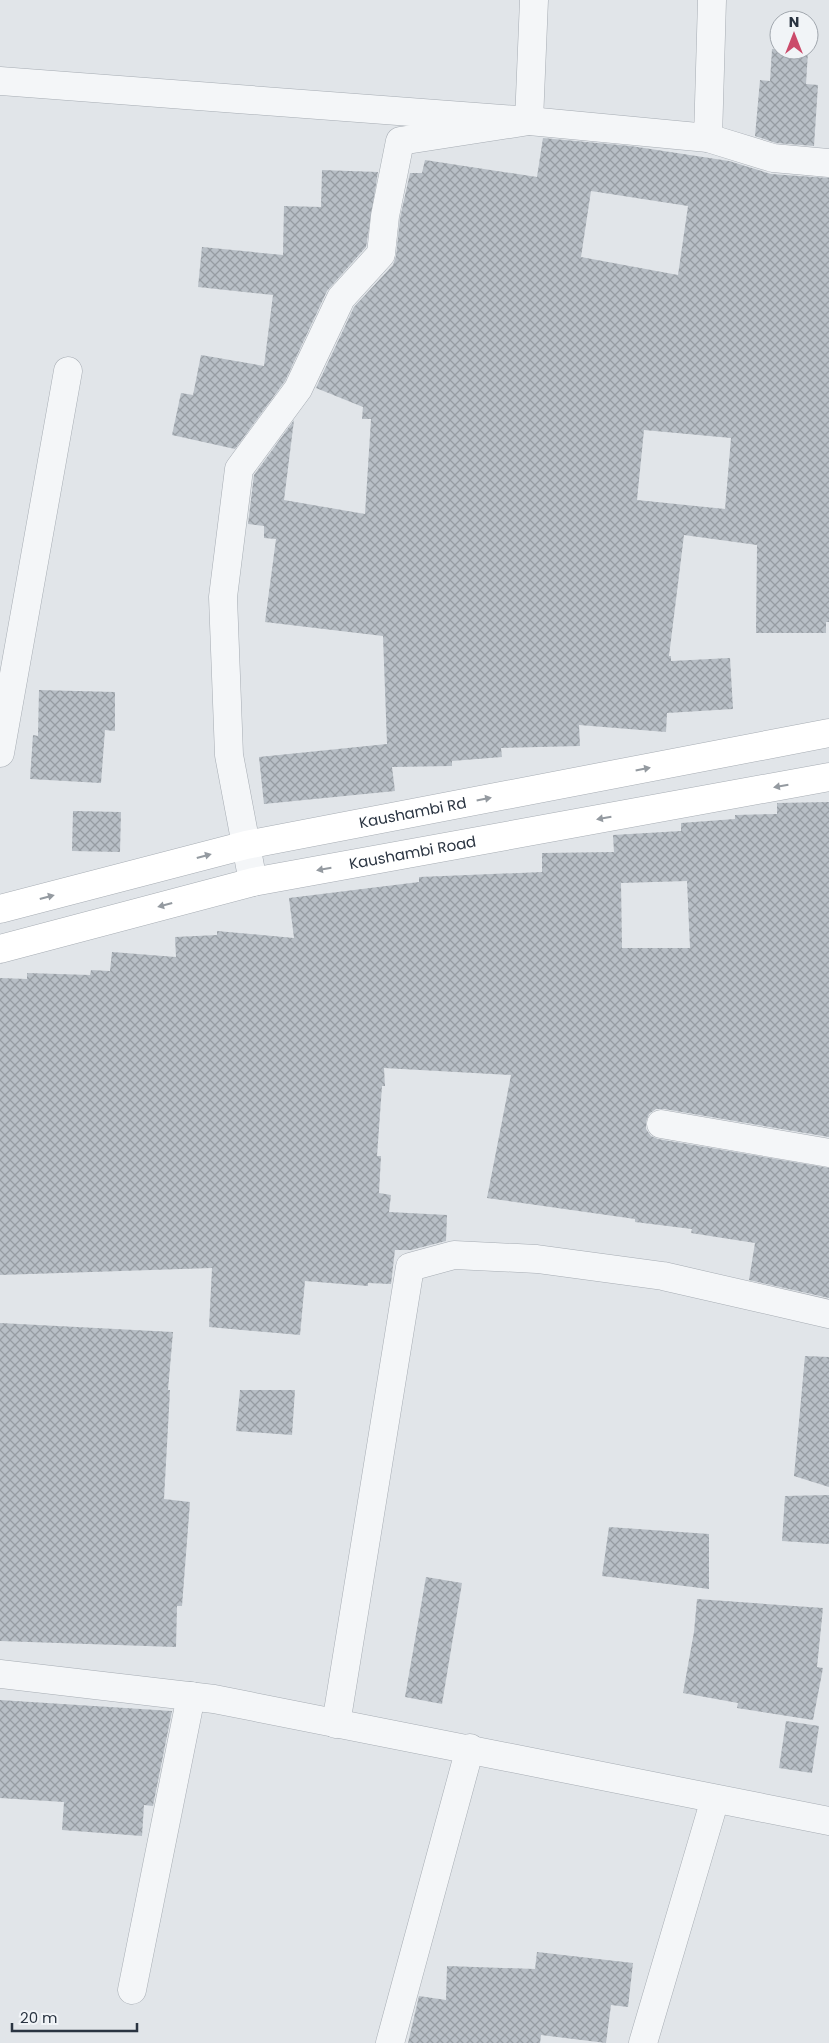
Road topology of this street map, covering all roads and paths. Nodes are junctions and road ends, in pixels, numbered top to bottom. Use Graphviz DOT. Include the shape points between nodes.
graph roads {
  1 [pos="534,0"];
  2 [pos="712,0"];
  3 [pos="0,81"];
  4 [pos="529,121"];
  5 [pos="708,138"];
  6 [pos="829,163"];
  7 [pos="68,371"];
  8 [pos="829,733"];
  9 [pos="0,753"];
  10 [pos="829,777"];
  11 [pos="246,845"];
  12 [pos="253,882"];
  13 [pos="0,909"];
  14 [pos="0,949"];
  15 [pos="661,1124"];
  16 [pos="829,1153"];
  17 [pos="829,1314"];
  18 [pos="0,1674"];
  19 [pos="191,1696"];
  20 [pos="336,1724"];
  21 [pos="470,1748"];
  22 [pos="714,1799"];
  23 [pos="829,1821"];
  24 [pos="132,1990"];
  25 [pos="390,2043"];
  26 [pos="643,2043"];
  1 -- 4 [label="street"];
  2 -- 5 [label="street"];
  3 -- 4 [label="street"];
  4 -- 5 [label="street"];
  4 -- 11 [label="street" via="400,141 381,254 341,298 298,389 239,469 223,597 229,755"];
  5 -- 6 [label="street" via="773,158"];
  7 -- 9 [label="street"];
  11 -- 8 [label="main road, Kaushambi Rd, one-way"];
  10 -- 12 [label="main road, Kaushambi Road, one-way"];
  11 -- 12 [label="street"];
  13 -- 11 [label="main road, Kaushambi Rd, one-way"];
  12 -- 14 [label="main road, Kaushambi Road, one-way"];
  15 -- 16 [label="street"];
  17 -- 20 [label="street" via="663,1276 537,1259 454,1255 410,1267"];
  18 -- 19 [label="street"];
  19 -- 20 [label="street"];
  19 -- 24 [label="street"];
  20 -- 21 [label="street"];
  21 -- 22 [label="street"];
  21 -- 25 [label="street"];
  22 -- 23 [label="street"];
  22 -- 26 [label="street"];
}
